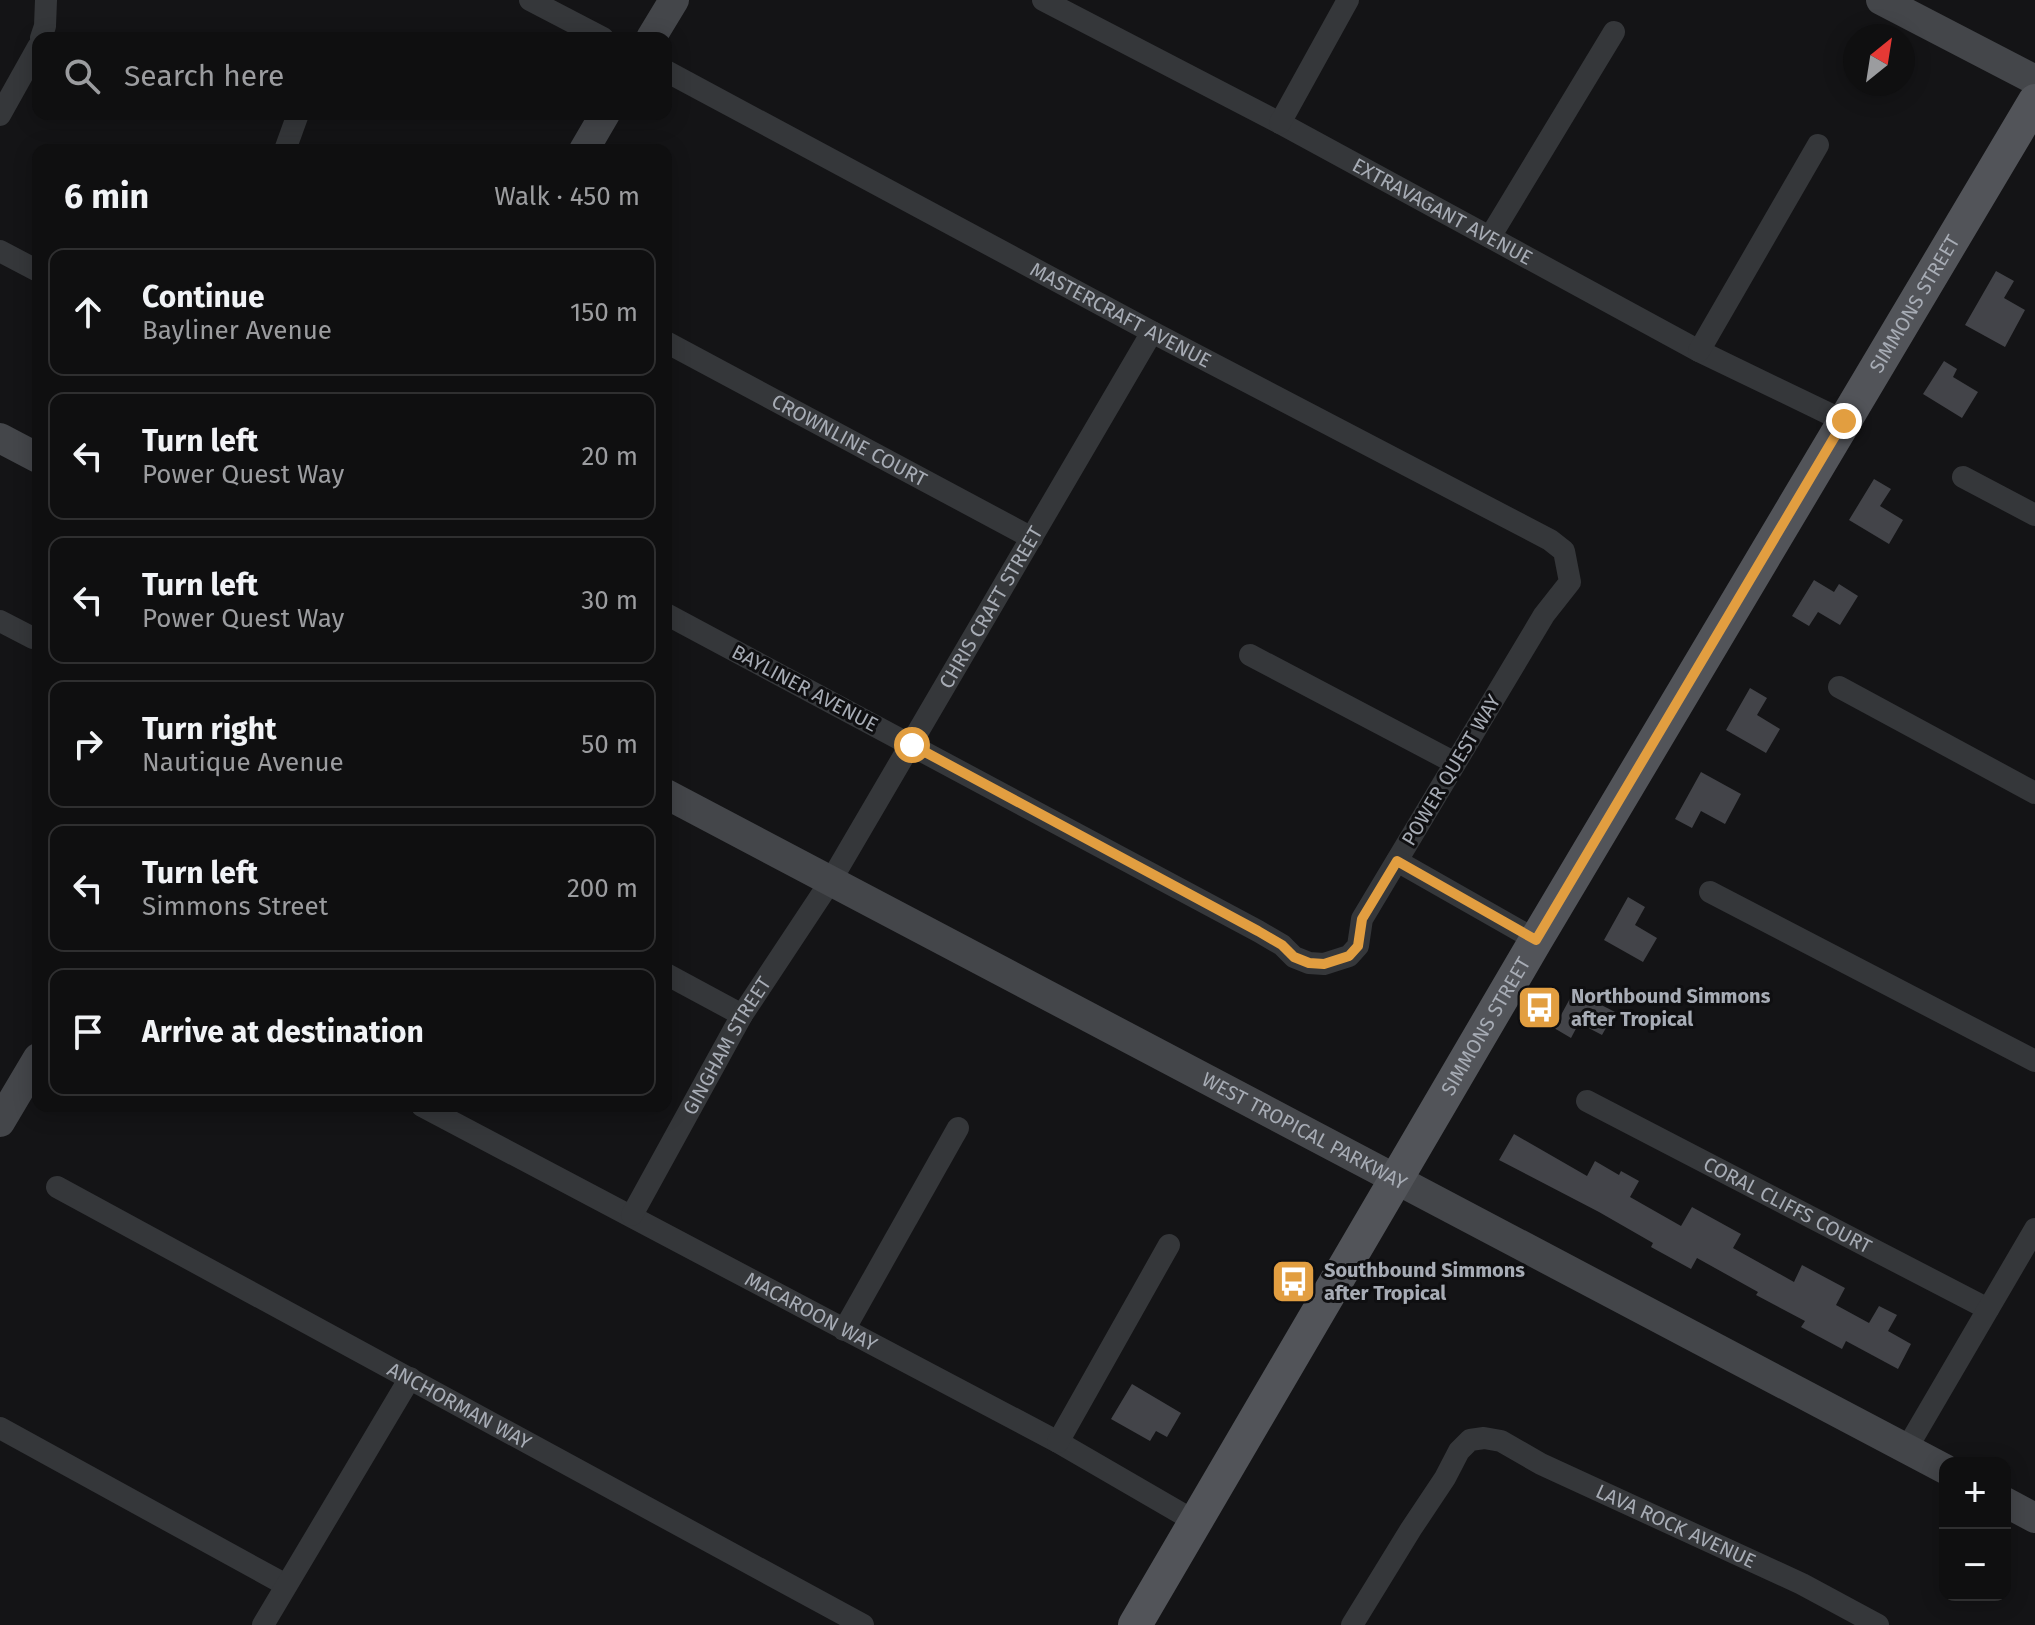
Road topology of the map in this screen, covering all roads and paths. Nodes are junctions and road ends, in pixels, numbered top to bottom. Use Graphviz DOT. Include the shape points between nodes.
graph roads {
  1 [pos="46,0"];
  2 [pos="530,0"];
  3 [pos="674,0"];
  4 [pos="1043,0"];
  5 [pos="1348,0"];
  6 [pos="1900,4"];
  7 [pos="43,32"];
  8 [pos="591,32"];
  9 [pos="655,32"];
  10 [pos="1614,32"];
  11 [pos="32,58"];
  12 [pos="672,74"];
  13 [pos="2035,80"];
  14 [pos="2035,101"];
  15 [pos="0,115"];
  16 [pos="296,120"];
  17 [pos="602,120"];
  18 [pos="1280,123"];
  19 [pos="287,144"];
  20 [pos="588,144"];
  21 [pos="1818,145"];
  22 [pos="1490,237"];
  23 [pos="0,251"];
  24 [pos="32,268"];
  25 [pos="1152,332"];
  26 [pos="672,345"];
  27 [pos="1699,351"];
  28 [pos="1844,421"];
  29 [pos="0,438"];
  30 [pos="32,455"];
  31 [pos="1963,477"];
  32 [pos="2035,515"];
  33 [pos="1032,538"];
  34 [pos="1569,564"];
  35 [pos="672,617"];
  36 [pos="0,621"];
  37 [pos="0,629"];
  38 [pos="32,637"];
  39 [pos="1250,655"];
  40 [pos="1839,687"];
  41 [pos="912,745"];
  42 [pos="1455,763"];
  43 [pos="2035,793"];
  44 [pos="672,797"];
  45 [pos="1397,861"];
  46 [pos="830,882"];
  47 [pos="1710,892"];
  48 [pos="1536,940"];
  49 [pos="1324,964"];
  50 [pos="672,977"];
  51 [pos="742,1015"];
  52 [pos="2035,1061"];
  53 [pos="32,1068"];
  54 [pos="1587,1101"];
  55 [pos="434,1112"];
  56 [pos="0,1122"];
  57 [pos="958,1128"];
  58 [pos="1397,1179"];
  59 [pos="57,1187"];
  60 [pos="632,1215"];
  61 [pos="2035,1229"];
  62 [pos="1169,1245"];
  63 [pos="1988,1309"];
  64 [pos="844,1330"];
  65 [pos="410,1378"];
  66 [pos="0,1428"];
  67 [pos="1058,1442"];
  68 [pos="1907,1448"];
  69 [pos="1939,1466"];
  70 [pos="2011,1505"];
  71 [pos="2035,1518"];
  72 [pos="1196,1522"];
  73 [pos="286,1585"];
  74 [pos="263,1625"];
  75 [pos="863,1625"];
  76 [pos="1135,1625"];
  77 [pos="1352,1625"];
  78 [pos="1878,1625"];
  1 -- 7 [label="street"];
  2 -- 8 [label="street"];
  3 -- 9 [label="main road"];
  4 -- 18 [label="street, EXTRAVAGANT AVENUE"];
  5 -- 18 [label="street"];
  6 -- 13 [label="main road"];
  10 -- 22 [label="street"];
  11 -- 15 [label="street"];
  12 -- 25 [label="street, MASTERCRAFT AVENUE"];
  14 -- 28 [label="main road, SIMMONS STREET"];
  16 -- 19 [label="street"];
  17 -- 20 [label="main road"];
  18 -- 22 [label="street, EXTRAVAGANT AVENUE"];
  21 -- 27 [label="street"];
  22 -- 27 [label="street, EXTRAVAGANT AVENUE"];
  23 -- 24 [label="street"];
  25 -- 33 [label="street, CHRIS CRAFT STREET"];
  25 -- 34 [label="street, MASTERCRAFT AVENUE" via="1550,540 1564,551"];
  26 -- 33 [label="street, CROWNLINE COURT"];
  27 -- 28 [label="street, EXTRAVAGANT AVENUE"];
  28 -- 48 [label="main road, SIMMONS STREET"];
  29 -- 30 [label="main road"];
  31 -- 32 [label="street"];
  33 -- 41 [label="street, CHRIS CRAFT STREET"];
  34 -- 42 [label="street, POWER QUEST WAY" via="1570,582 1544,615"];
  35 -- 41 [label="street, BAYLINER AVENUE"];
  36 -- 37 [label="street"];
  36 -- 38 [label="street"];
  39 -- 42 [label="street"];
  40 -- 43 [label="street"];
  41 -- 46 [label="street, CHRIS CRAFT STREET"];
  41 -- 49 [label="street, BAYLINER AVENUE" via="1258,931 1294,957"];
  42 -- 45 [label="street, POWER QUEST WAY"];
  44 -- 46 [label="main road, WEST TROPICAL PARKWAY"];
  45 -- 48 [label="street"];
  45 -- 49 [label="street, POWER QUEST WAY" via="1362,919 1358,946 1349,956"];
  46 -- 51 [label="street, GINGHAM STREET"];
  46 -- 58 [label="main road, WEST TROPICAL PARKWAY"];
  47 -- 52 [label="street"];
  48 -- 58 [label="main road, SIMMONS STREET"];
  50 -- 51 [label="street"];
  51 -- 60 [label="street, GINGHAM STREET"];
  53 -- 56 [label="main road"];
  54 -- 63 [label="street, CORAL CLIFFS COURT"];
  55 -- 60 [label="street, MACAROON WAY"];
  57 -- 64 [label="street"];
  58 -- 68 [label="main road, WEST TROPICAL PARKWAY"];
  58 -- 72 [label="main road, SIMMONS STREET"];
  59 -- 65 [label="street, ANCHORMAN WAY"];
  60 -- 64 [label="street, MACAROON WAY"];
  61 -- 63 [label="street"];
  62 -- 67 [label="street"];
  63 -- 68 [label="street"];
  64 -- 67 [label="street, MACAROON WAY"];
  65 -- 73 [label="street"];
  65 -- 75 [label="street, ANCHORMAN WAY"];
  66 -- 73 [label="street"];
  67 -- 72 [label="street, MACAROON WAY"];
  68 -- 69 [label="main road, WEST TROPICAL PARKWAY"];
  70 -- 71 [label="main road"];
  72 -- 76 [label="main road, SIMMONS STREET"];
  73 -- 74 [label="street"];
  77 -- 78 [label="street, LAVA ROCK AVENUE" via="1459,1451 1470,1440 1484,1438 1501,1441"];
}
